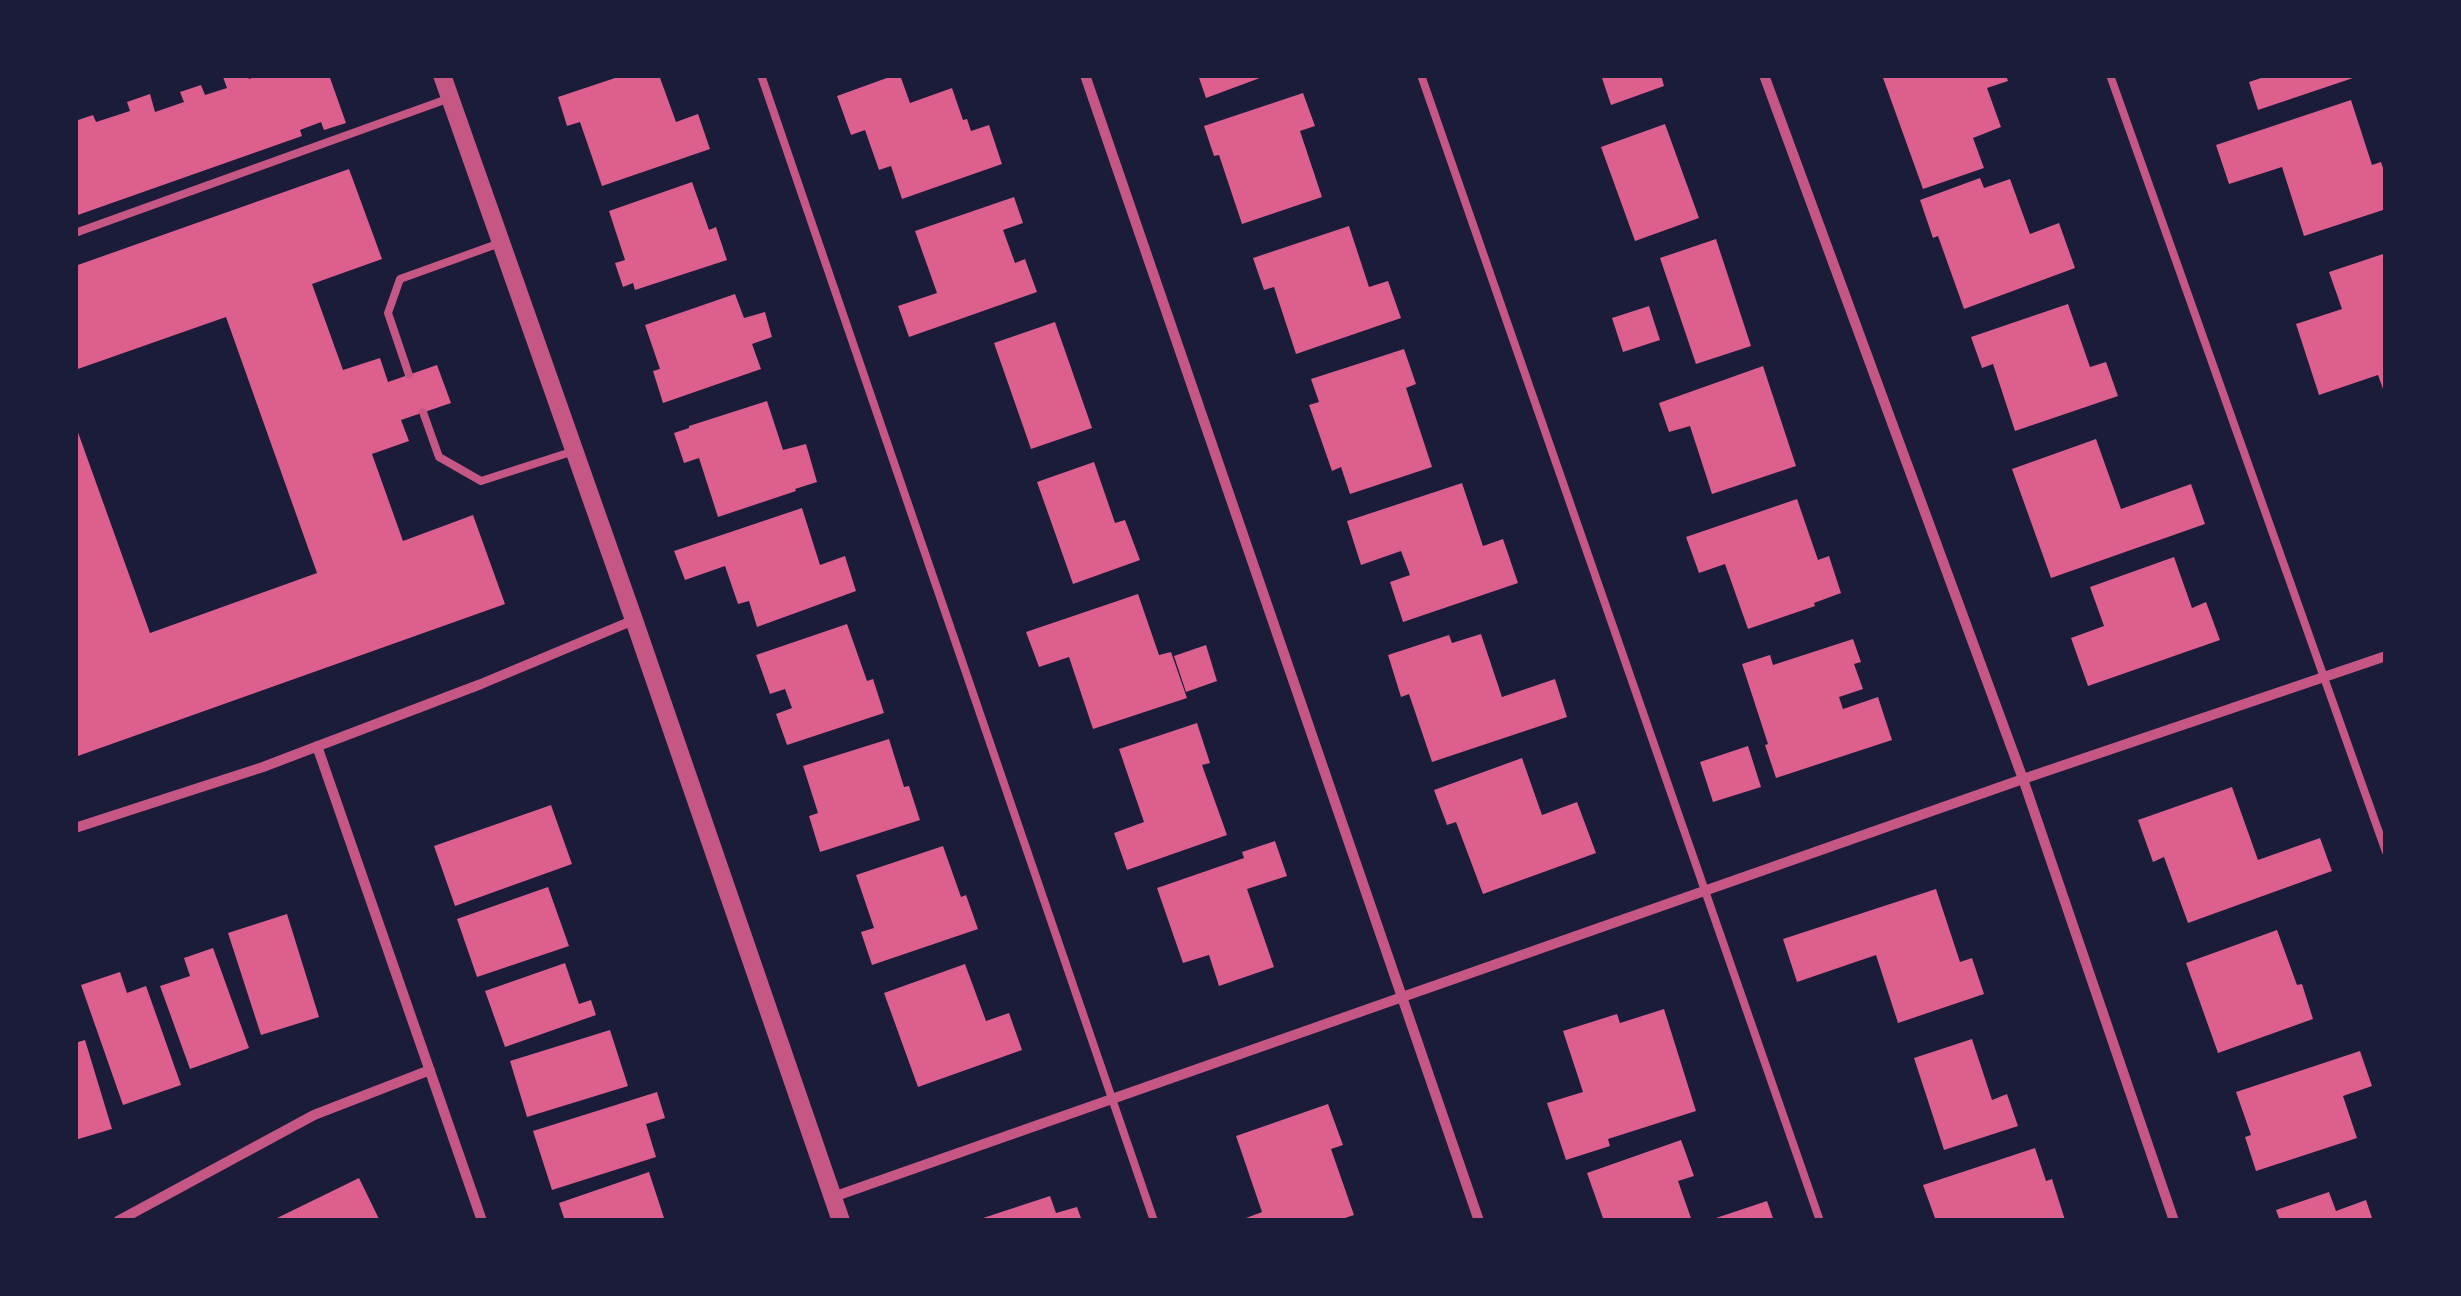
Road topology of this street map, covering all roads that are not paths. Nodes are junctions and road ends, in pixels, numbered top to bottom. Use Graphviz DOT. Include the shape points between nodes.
graph roads {
  1 [pos="442,75"];
  2 [pos="761,75"];
  3 [pos="1086,75"];
  4 [pos="1421,75"];
  5 [pos="1764,75"];
  6 [pos="2110,75"];
  7 [pos="450,98"];
  8 [pos="75,233"];
  9 [pos="500,243"];
  10 [pos="409,375"];
  11 [pos="423,412"];
  12 [pos="574,451"];
  13 [pos="634,620"];
  14 [pos="2386,656"];
  15 [pos="2323,677"];
  16 [pos="317,746"];
  17 [pos="2022,779"];
  18 [pos="75,828"];
  19 [pos="2386,852"];
  20 [pos="1704,890"];
  21 [pos="1401,996"];
  22 [pos="430,1070"];
  23 [pos="1112,1098"];
  24 [pos="833,1197"];
  25 [pos="118,1221"];
  26 [pos="482,1221"];
  27 [pos="841,1221"];
  28 [pos="1154,1221"];
  29 [pos="1480,1221"];
  30 [pos="1820,1221"];
  31 [pos="2174,1221"];
  1 -- 7 [label="street"];
  2 -- 23 [label="lane"];
  3 -- 21 [label="street"];
  4 -- 20 [label="lane"];
  5 -- 17 [label="street"];
  6 -- 15 [label="lane"];
  7 -- 8 [label="lane"];
  7 -- 9 [label="street"];
  9 -- 10 [label="lane" via="400,279 388,312"];
  9 -- 12 [label="street"];
  11 -- 12 [label="lane" via="439,457 481,481"];
  12 -- 13 [label="street"];
  13 -- 16 [label="street"];
  13 -- 24 [label="street"];
  14 -- 15 [label="street"];
  15 -- 17 [label="street"];
  15 -- 19 [label="lane"];
  16 -- 18 [label="street"];
  16 -- 22 [label="street"];
  17 -- 20 [label="street"];
  17 -- 31 [label="street"];
  20 -- 21 [label="street"];
  20 -- 30 [label="lane"];
  21 -- 23 [label="street"];
  21 -- 29 [label="street"];
  22 -- 25 [label="street" via="314,1114"];
  22 -- 26 [label="street"];
  23 -- 24 [label="street"];
  23 -- 28 [label="lane"];
  24 -- 27 [label="street"];
}
